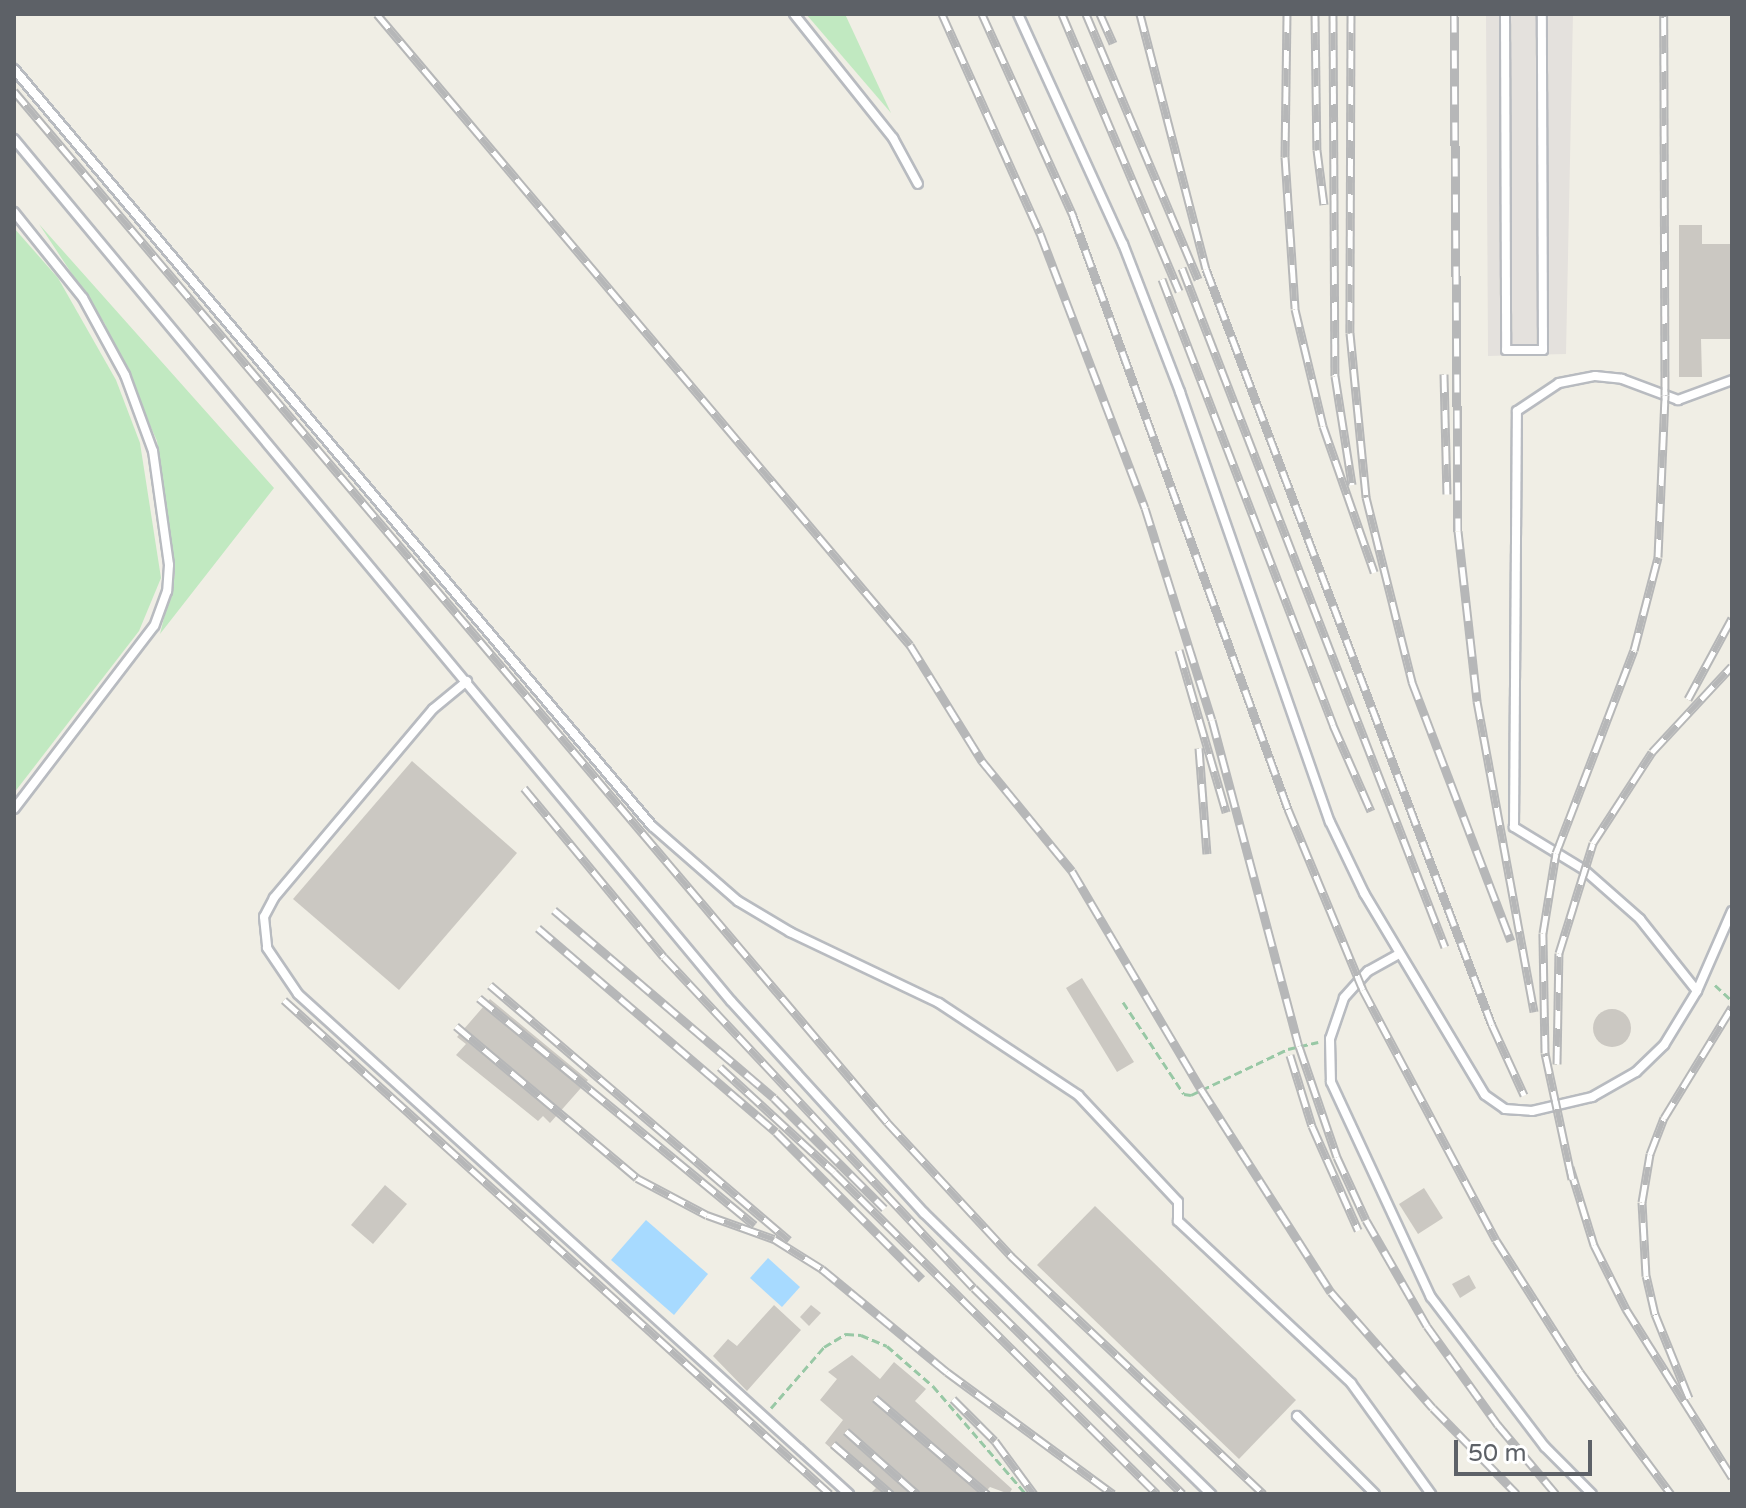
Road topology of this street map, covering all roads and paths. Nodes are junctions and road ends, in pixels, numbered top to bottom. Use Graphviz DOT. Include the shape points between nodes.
graph roads {
  1 [pos="794,14"];
  2 [pos="1018,14"];
  3 [pos="1505,14"];
  4 [pos="1542,14"];
  5 [pos="14,69"];
  6 [pos="14,139"];
  7 [pos="918,184"];
  8 [pos="14,212"];
  9 [pos="1732,380"];
  10 [pos="467,681"];
  11 [pos="14,809"];
  12 [pos="1732,911"];
  13 [pos="1399,954"];
  14 [pos="1704,974"];
  15 [pos="1697,991"];
  16 [pos="1732,1001"];
  17 [pos="1123,1002"];
  18 [pos="1330,1039"];
  19 [pos="1297,1416"];
  20 [pos="764,1417"];
  21 [pos="849,1494"];
  22 [pos="1026,1494"];
  23 [pos="1211,1494"];
  24 [pos="1375,1494"];
  25 [pos="1431,1494"];
  26 [pos="1592,1494"];
  1 -- 7 [label="lane" via="893,138"];
  2 -- 13 [label="lane" via="1123,244 1330,822"];
  3 -- 4 [label="lane" via="1506,350 1543,350"];
  5 -- 25 [label="lane" via="652,826 738,901 790,932 939,1003 1078,1095 1178,1202 1178,1221 1351,1383"];
  6 -- 10 [label="lane"];
  8 -- 11 [label="lane" via="83,298 125,375 153,451 169,565 167,591 154,626"];
  9 -- 15 [label="lane" via="1678,400 1622,379 1595,376 1559,383 1517,411 1514,827 1583,869 1640,919"];
  10 -- 20 [label="lane" via="433,709 274,898 264,917 267,948 298,994"];
  10 -- 23 [label="lane" via="731,1001 924,1213"];
  12 -- 14 [label="lane"];
  13 -- 15 [label="lane" via="1485,1095 1505,1109 1532,1111 1592,1097 1636,1072 1664,1045"];
  13 -- 18 [label="lane" via="1368,971 1344,998"];
  14 -- 15 [label="lane"];
  14 -- 16 [label="path"];
  17 -- 18 [label="path" via="1176,1088 1191,1095 1288,1049"];
  18 -- 26 [label="lane" via="1331,1082 1431,1297 1545,1447"];
  19 -- 24 [label="lane"];
  20 -- 21 [label="lane"];
  20 -- 22 [label="path" via="824,1347 846,1334 861,1335 887,1346 933,1386"];
}
